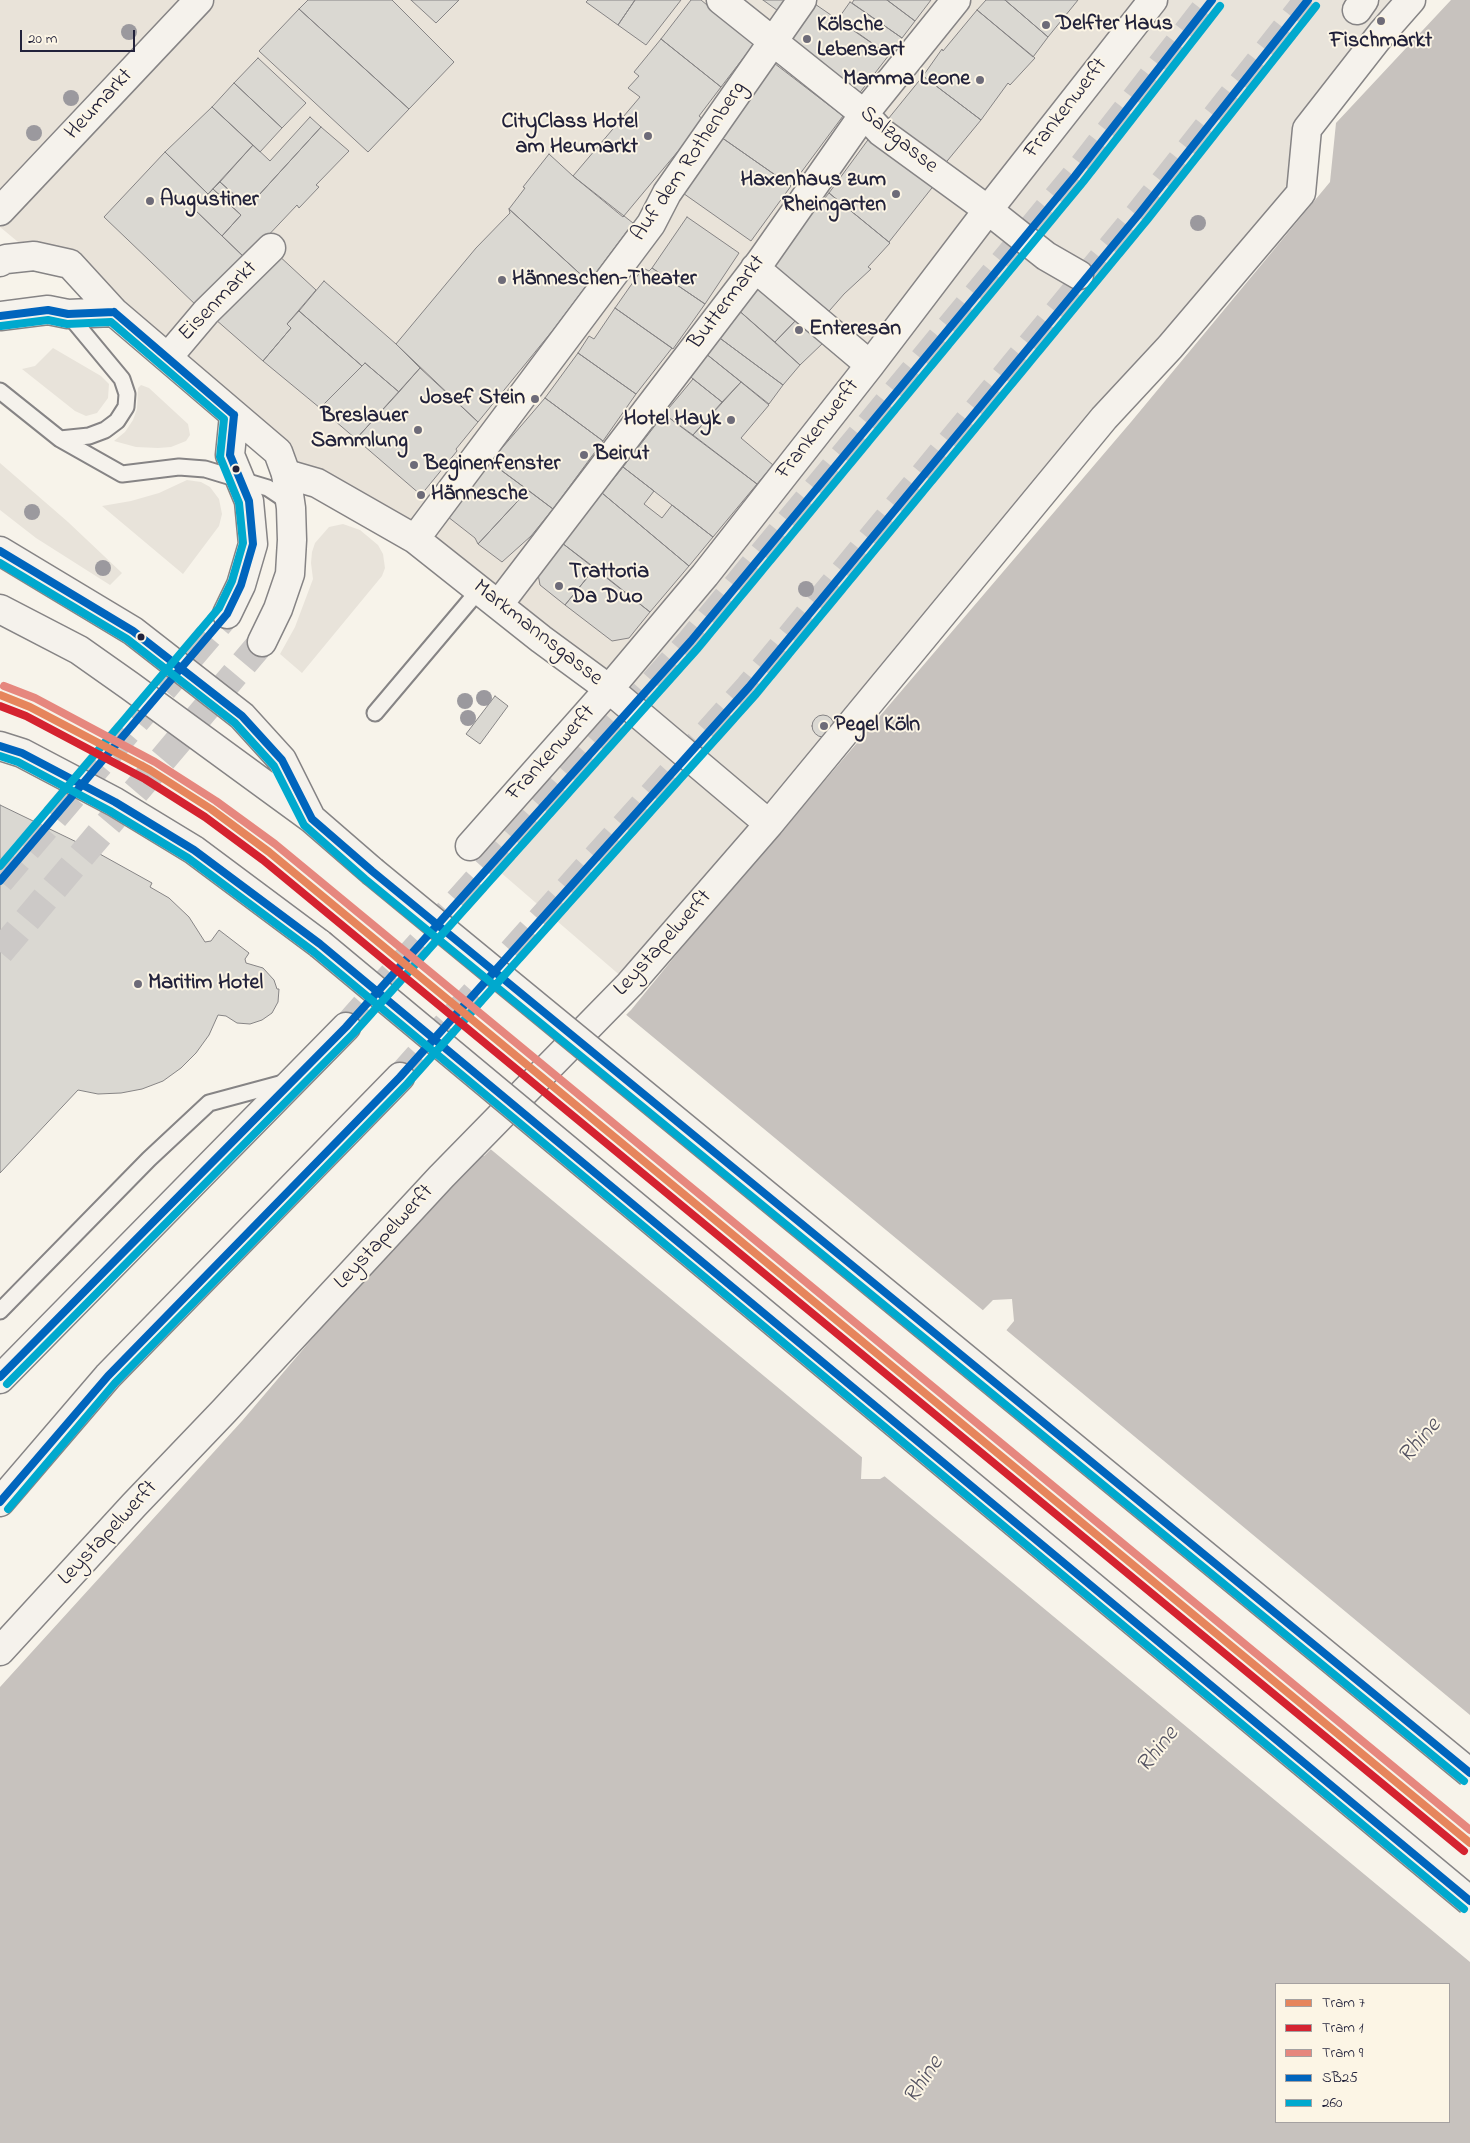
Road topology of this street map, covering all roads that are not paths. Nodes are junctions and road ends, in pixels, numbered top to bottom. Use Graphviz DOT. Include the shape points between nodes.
graph roads {
  1 [pos="199,0"];
  2 [pos="721,0"];
  3 [pos="802,0"];
  4 [pos="956,0"];
  5 [pos="1153,0"];
  6 [pos="1411,0"];
  7 [pos="771,41"];
  8 [pos="864,114"];
  9 [pos="0,210"];
  10 [pos="988,210"];
  11 [pos="272,248"];
  12 [pos="0,262"];
  13 [pos="755,268"];
  14 [pos="1079,275"];
  15 [pos="114,312"];
  16 [pos="68,314"];
  17 [pos="0,316"];
  18 [pos="168,357"];
  19 [pos="870,365"];
  20 [pos="0,391"];
  21 [pos="234,415"];
  22 [pos="60,439"];
  23 [pos="286,474"];
  24 [pos="241,480"];
  25 [pos="291,508"];
  26 [pos="415,539"];
  27 [pos="0,551"];
  28 [pos="489,597"];
  29 [pos="0,609"];
  30 [pos="227,614"];
  31 [pos="262,642"];
  32 [pos="609,689"];
  33 [pos="375,714"];
  34 [pos="0,746"];
  35 [pos="312,819"];
  36 [pos="770,824"];
  37 [pos="470,846"];
  38 [pos="346,1028"];
  39 [pos="400,1077"];
  40 [pos="292,1081"];
  41 [pos="0,1311"];
  42 [pos="1,1377"];
  43 [pos="0,1502"];
  44 [pos="0,1651"];
  45 [pos="1470,1773"];
  46 [pos="1470,1901"];
  1 -- 9 [label="street, Heumarkt"];
  2 -- 7 [label="street, Salzgasse"];
  3 -- 7 [label="street, Auf dem Rothenberg"];
  4 -- 8 [label="street, Buttermarkt"];
  5 -- 10 [label="street, Frankenwerft"];
  6 -- 36 [label="street" via="1307,130 1301,193 1170,347 1104,418"];
  7 -- 8 [label="street, Salzgasse"];
  7 -- 26 [label="street, Auf dem Rothenberg" via="667,193 651,224"];
  8 -- 10 [label="street, Salzgasse" via="881,132"];
  8 -- 13 [label="street, Buttermarkt"];
  10 -- 14 [label="street, Salzgasse" via="1046,256"];
  10 -- 19 [label="street, Frankenwerft"];
  11 -- 18 [label="street, Eisenmarkt" via="197,322"];
  12 -- 15 [label="street" via="34,256 70,264"];
  13 -- 19 [label="street"];
  13 -- 28 [label="street, Buttermarkt"];
  15 -- 16 [label="street"];
  15 -- 18 [label="street"];
  16 -- 17 [label="street" via="48,310"];
  16 -- 22 [label="lane" via="122,379 128,394 126,407 105,430 89,436"];
  18 -- 21 [label="street"];
  19 -- 32 [label="street, Frankenwerft" via="705,575"];
  20 -- 22 [label="lane"];
  21 -- 23 [label="street" via="278,452"];
  21 -- 24 [label="street" via="230,455"];
  22 -- 24 [label="lane" via="122,474 179,467 205,468"];
  23 -- 25 [label="street"];
  23 -- 26 [label="street, Markmannsgasse" via="317,482"];
  24 -- 25 [label="lane" via="268,488"];
  24 -- 30 [label="street" via="249,501 253,544 241,585"];
  25 -- 31 [label="street" via="290,574"];
  26 -- 28 [label="street, Markmannsgasse"];
  27 -- 35 [label="street" via="132,631 242,716 282,760"];
  28 -- 32 [label="street, Markmannsgasse"];
  28 -- 33 [label="lane"];
  29 -- 35 [label="street" via="79,650"];
  32 -- 36 [label="street, Markmannsgasse"];
  32 -- 37 [label="street, Frankenwerft"];
  34 -- 46 [label="street, bridge" via="22,753 115,802 194,850 320,944"];
  35 -- 45 [label="street, bridge" via="372,872"];
  36 -- 44 [label="street, Leystapelwerft" via="630,984 441,1177"];
  38 -- 40 [label="street"];
  39 -- 43 [label="street" via="108,1376"];
  40 -- 41 [label="lane" via="209,1103 149,1159"];
  40 -- 42 [label="street"];
}
